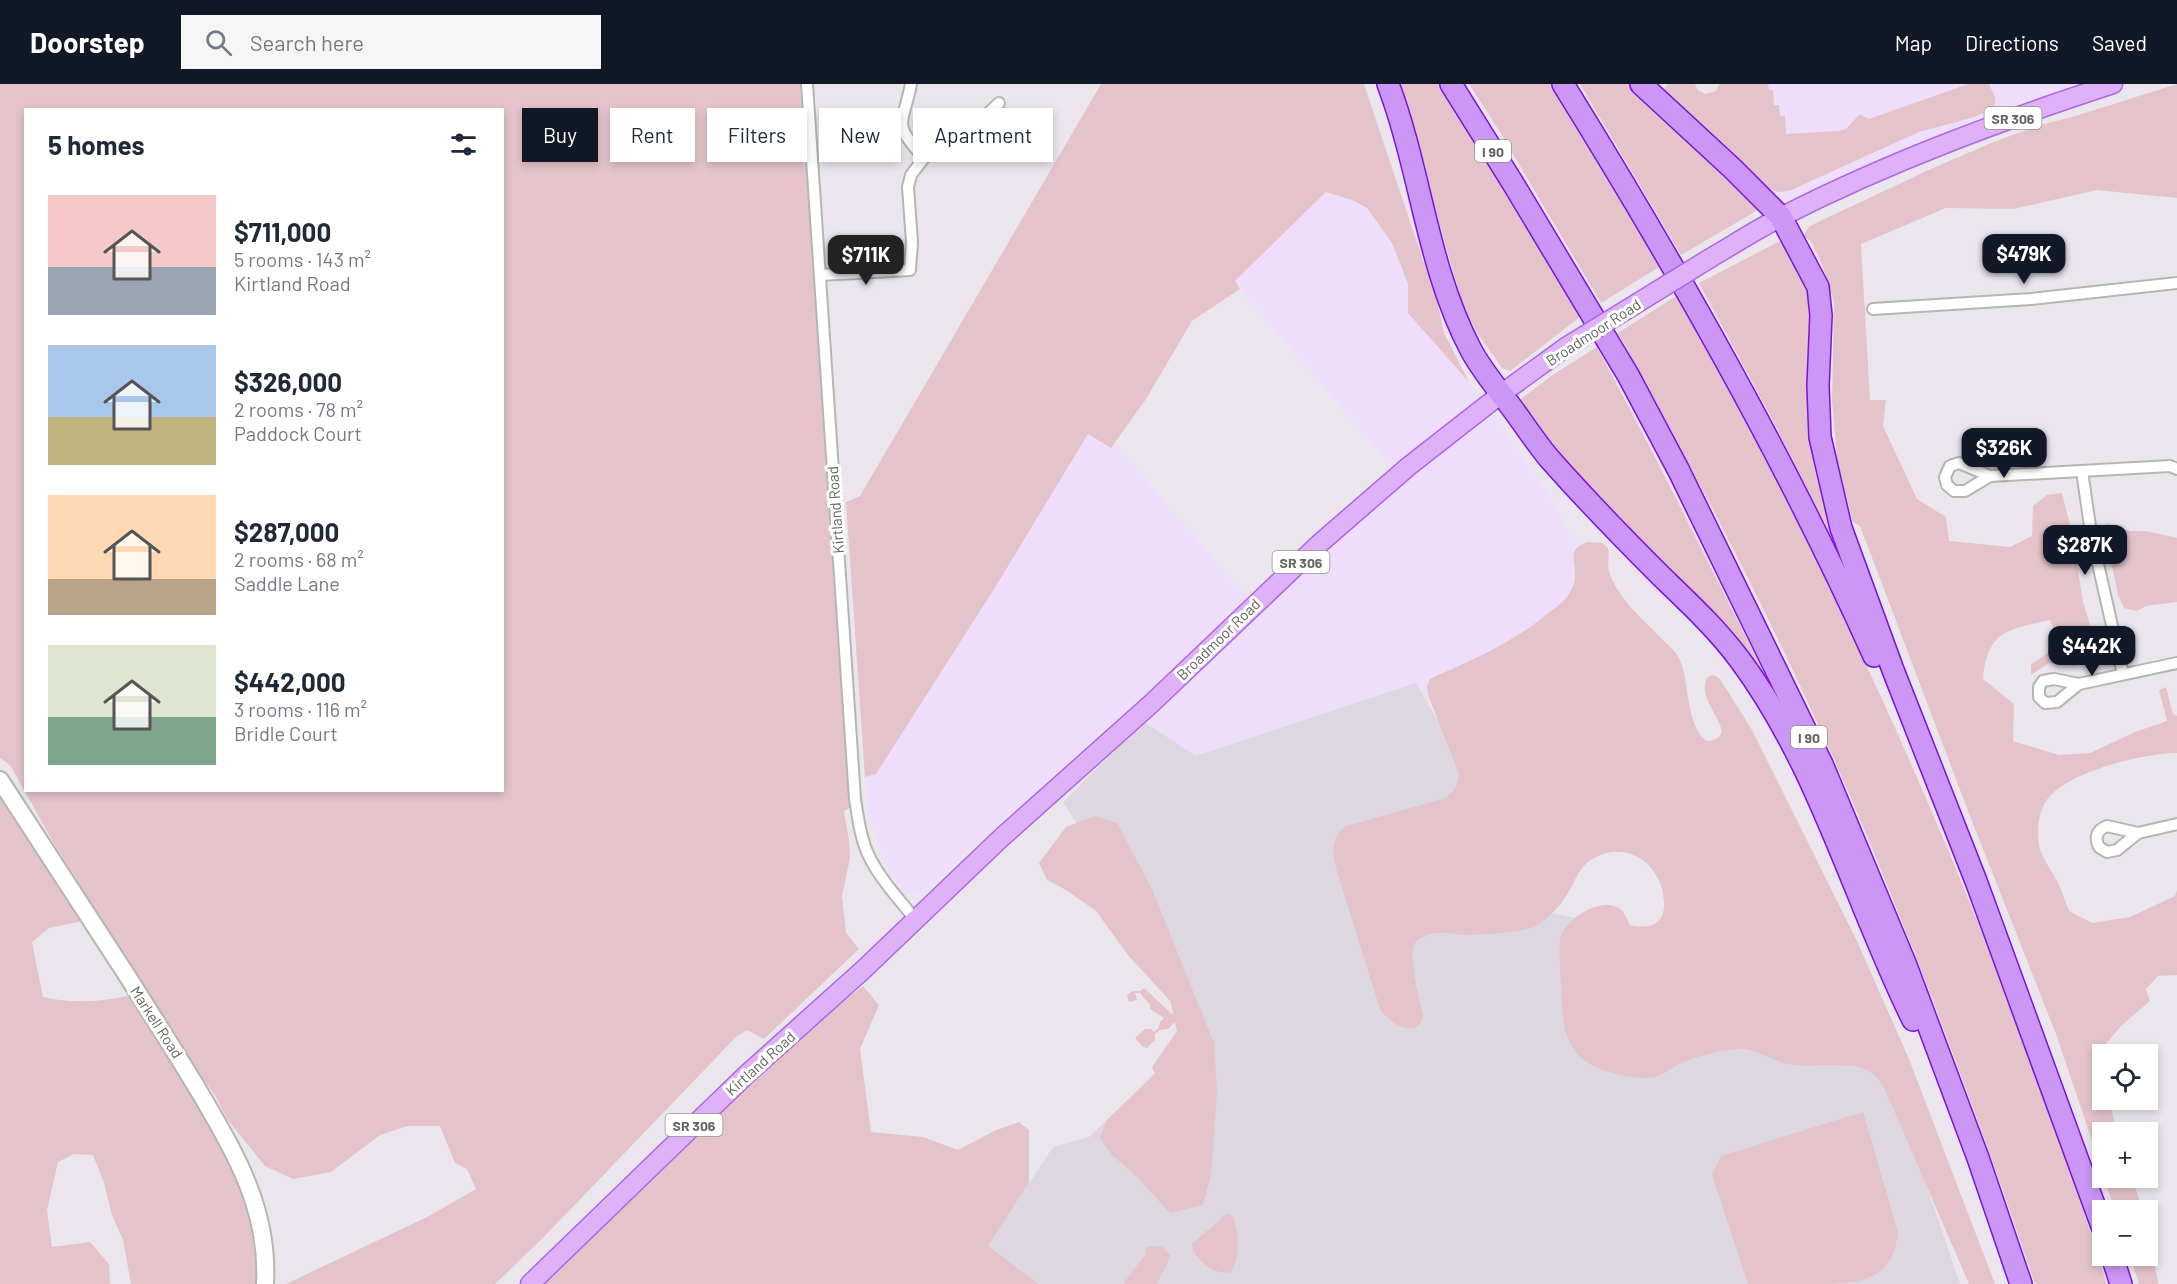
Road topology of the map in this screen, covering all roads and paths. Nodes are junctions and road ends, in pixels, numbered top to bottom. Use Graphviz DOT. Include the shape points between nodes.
graph roads {
  1 [pos="807,84"];
  2 [pos="911,84"];
  3 [pos="1388,84"];
  4 [pos="1451,84"];
  5 [pos="1563,84"];
  6 [pos="1641,84"];
  7 [pos="2113,84"];
  8 [pos="999,103"];
  9 [pos="994,108"];
  10 [pos="913,145"];
  11 [pos="920,162"];
  12 [pos="1781,217"];
  13 [pos="820,275"];
  14 [pos="2177,283"];
  15 [pos="1873,309"];
  16 [pos="1501,394"];
  17 [pos="2175,465"];
  18 [pos="2082,471"];
  19 [pos="1990,476"];
  20 [pos="2177,663"];
  21 [pos="2122,674"];
  22 [pos="2079,684"];
  23 [pos="1152,703"];
  24 [pos="0,780"];
  25 [pos="2177,824"];
  26 [pos="2138,833"];
  27 [pos="1976,881"];
  28 [pos="915,919"];
  29 [pos="1963,1119"];
  30 [pos="2092,1200"];
  31 [pos="2115,1266"];
  32 [pos="265,1284"];
  33 [pos="530,1284"];
  34 [pos="2021,1284"];
  35 [pos="2121,1284"];
  1 -- 13 [label="street, Kirtland Road"];
  2 -- 10 [label="street" via="902,127"];
  3 -- 16 [label="highway" via="1450,307 1472,353"];
  4 -- 29 [label="highway, I 90" via="1614,350 1679,471 1822,764 1905,963"];
  5 -- 27 [label="highway" via="1762,429 1838,576"];
  6 -- 12 [label="highway"];
  7 -- 12 [label="main road, Broadmoor Road / SR 306" via="1914,156"];
  8 -- 9 [label="street"];
  11 -- 13 [label="street" via="908,187 910,270"];
  12 -- 16 [label="main road, Broadmoor Road / SR 306, bridge" via="1566,347"];
  12 -- 27 [label="highway" via="1818,287 1820,437 1841,528"];
  13 -- 28 [label="street, Kirtland Road" via="855,798 868,853"];
  14 -- 15 [label="street" via="2031,299"];
  16 -- 23 [label="main road, Broadmoor Road / SR 306" via="1319,544"];
  16 -- 29 [label="highway" via="1547,455 1691,603 1757,684 1808,774 1893,978"];
  17 -- 18 [label="street"];
  18 -- 19 [label="street"];
  18 -- 21 [label="street" via="2091,533"];
  20 -- 21 [label="street"];
  21 -- 22 [label="street"];
  23 -- 28 [label="main road, Kirtland Road / SR 306"];
  24 -- 32 [label="street, Markell Road" via="178,1055 238,1159 259,1219"];
  25 -- 26 [label="street"];
  27 -- 30 [label="highway"];
  28 -- 33 [label="main road, Kirtland Road / SR 306" via="747,1074"];
  29 -- 34 [label="highway, I 90"];
  31 -- 35 [label="highway"];
}
